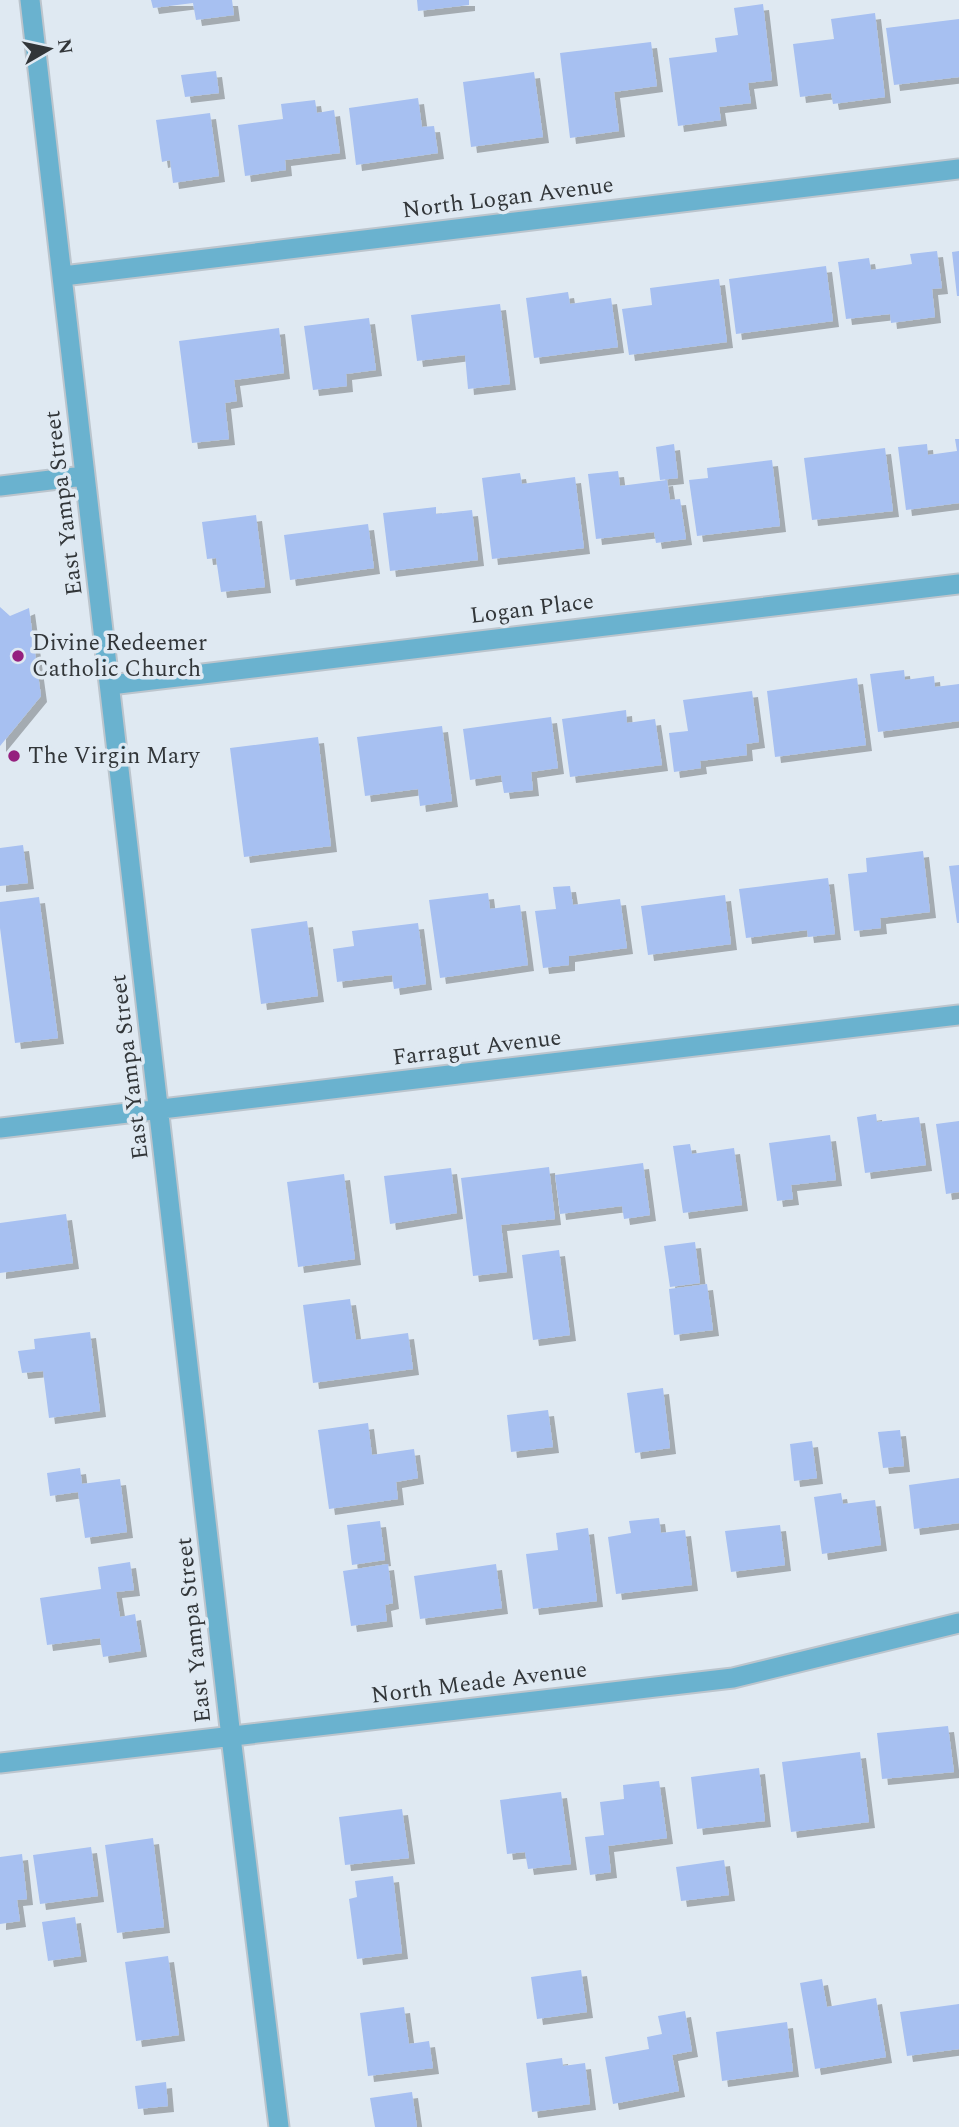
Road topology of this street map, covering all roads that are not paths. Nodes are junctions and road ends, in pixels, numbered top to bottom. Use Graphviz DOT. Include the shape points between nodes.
graph roads {
  1 [pos="30,0"];
  2 [pos="959,169"];
  3 [pos="63,276"];
  4 [pos="84,476"];
  5 [pos="0,486"];
  6 [pos="959,584"];
  7 [pos="110,685"];
  8 [pos="959,1015"];
  9 [pos="160,1110"];
  10 [pos="0,1128"];
  11 [pos="959,1623"];
  12 [pos="231,1737"];
  13 [pos="0,1763"];
  14 [pos="279,2127"];
  1 -- 3 [label="street, East Yampa Street"];
  2 -- 3 [label="street, North Logan Avenue"];
  3 -- 4 [label="street, East Yampa Street"];
  4 -- 5 [label="street"];
  4 -- 7 [label="street, East Yampa Street"];
  6 -- 7 [label="street, Logan Place"];
  7 -- 9 [label="street, East Yampa Street"];
  8 -- 9 [label="street, Farragut Avenue"];
  9 -- 10 [label="street, Farragut Avenue"];
  9 -- 12 [label="street, East Yampa Street"];
  11 -- 12 [label="street, North Meade Avenue" via="733,1678"];
  12 -- 13 [label="street, North Meade Avenue"];
  12 -- 14 [label="street, East Yampa Street"];
}
